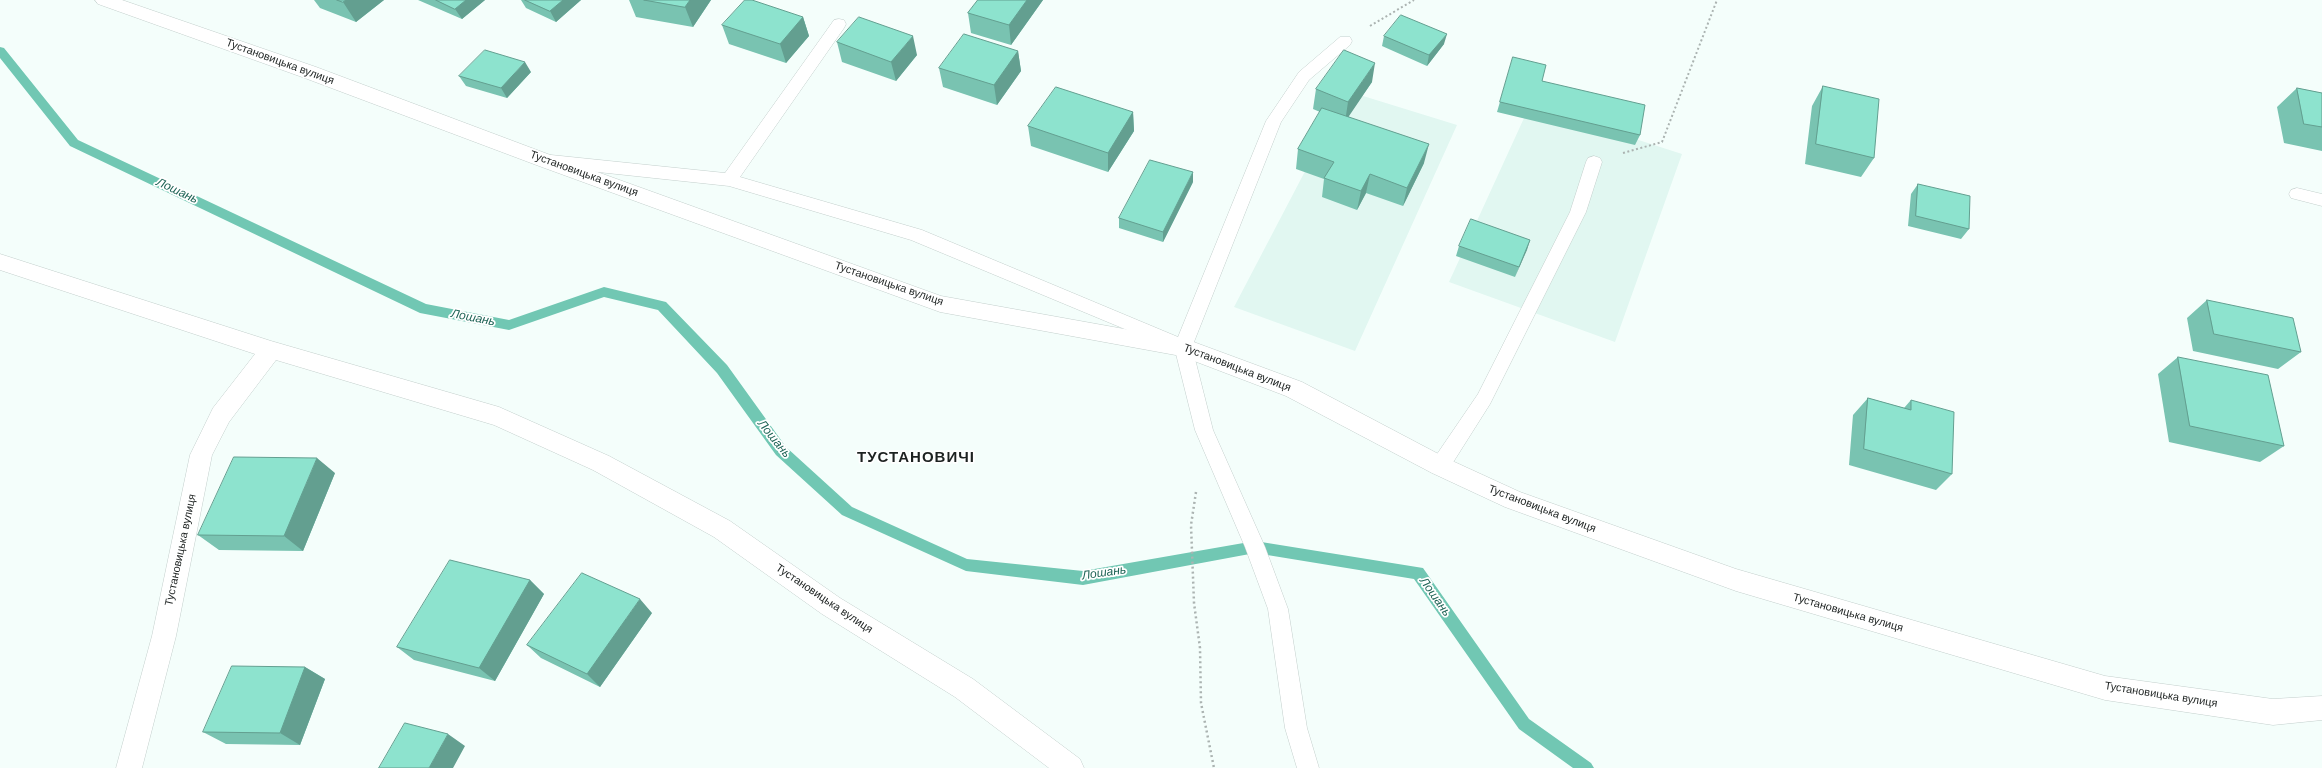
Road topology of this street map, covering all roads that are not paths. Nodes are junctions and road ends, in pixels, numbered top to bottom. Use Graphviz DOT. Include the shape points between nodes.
graph roads {
  1 [pos="104,0"];
  2 [pos="839,24"];
  3 [pos="1345,41"];
  4 [pos="546,161"];
  5 [pos="1594,162"];
  6 [pos="729,180"];
  7 [pos="2297,194"];
  8 [pos="2322,200"];
  9 [pos="0,262"];
  10 [pos="1183,347"];
  11 [pos="271,350"];
  12 [pos="1440,466"];
  13 [pos="2322,708"];
  14 [pos="129,768"];
  15 [pos="1071,768"];
  16 [pos="1308,768"];
  1 -- 4 [label="street, Тустановицька вулиця" via="309,72"];
  2 -- 6 [label="lane"];
  3 -- 10 [label="lane" via="1304,76 1274,121"];
  4 -- 6 [label="lane"];
  4 -- 10 [label="street, Тустановицька вулиця" via="940,304"];
  5 -- 12 [label="lane" via="1578,212 1484,399"];
  6 -- 10 [label="lane" via="916,235"];
  7 -- 8 [label="lane"];
  9 -- 11 [label="street, Тустановицька вулиця"];
  10 -- 12 [label="street, Тустановицька вулиця" via="1294,389"];
  10 -- 16 [label="lane" via="1204,430 1255,547 1278,609 1296,728"];
  11 -- 14 [label="street, Тустановицька вулиця" via="221,415 201,455 164,636"];
  11 -- 15 [label="street, Тустановицька вулиця" via="499,417 602,463 722,529 831,606 964,688"];
  12 -- 13 [label="street, Тустановицька вулиця" via="1513,500 1736,580 2106,688 2273,712"];
}
